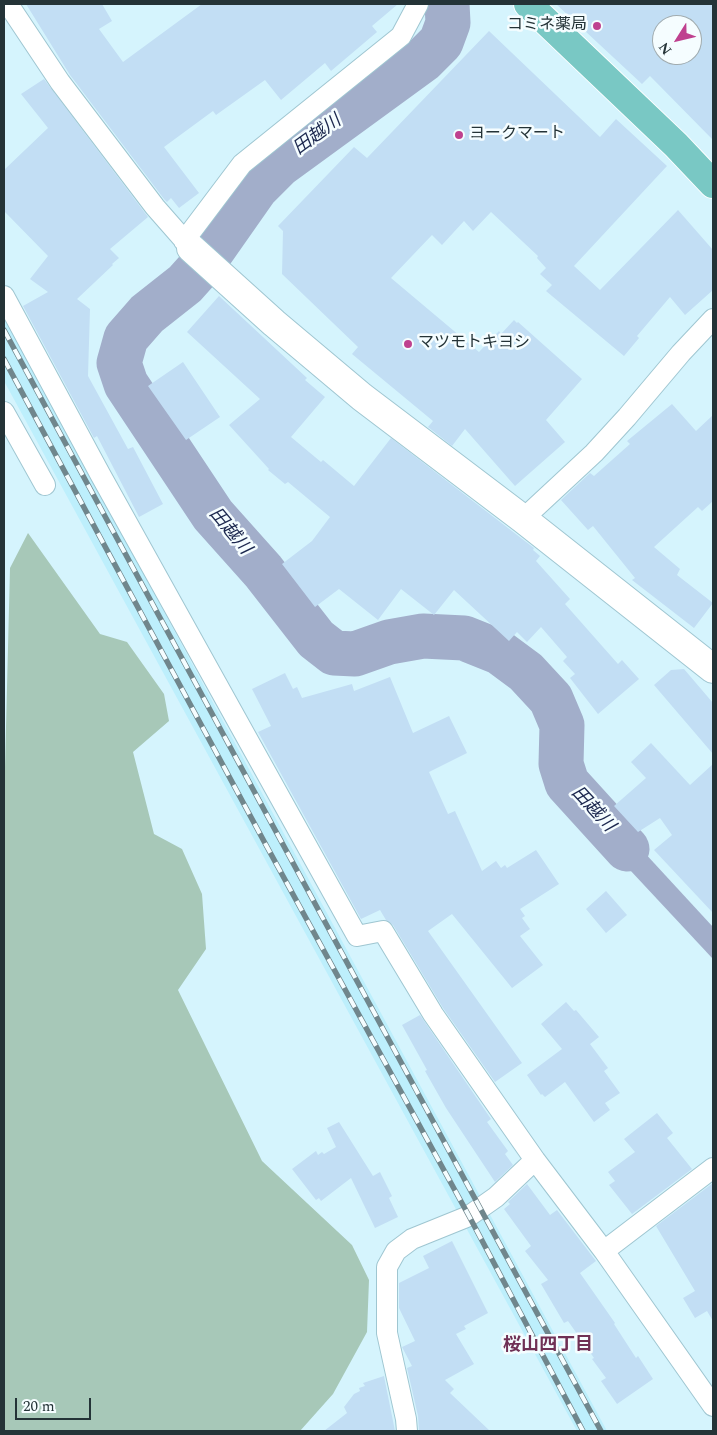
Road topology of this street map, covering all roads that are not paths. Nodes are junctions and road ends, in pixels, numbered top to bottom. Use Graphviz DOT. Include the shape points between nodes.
graph roads {
  1 [pos="8,4"];
  2 [pos="418,4"];
  3 [pos="528,4"];
  4 [pos="713,184"];
  5 [pos="187,245"];
  6 [pos="4,296"];
  7 [pos="713,319"];
  8 [pos="4,412"];
  9 [pos="45,485"];
  10 [pos="523,519"];
  11 [pos="713,669"];
  12 [pos="535,1160"];
  13 [pos="713,1168"];
  14 [pos="604,1251"];
  15 [pos="713,1406"];
  16 [pos="407,1431"];
  1 -- 5 [label="street" via="60,82"];
  2 -- 5 [label="street" via="401,36 242,164"];
  3 -- 4 [label="main road"];
  5 -- 10 [label="street" via="362,397"];
  6 -- 12 [label="street" via="357,936 383,931 433,1014"];
  7 -- 10 [label="street" via="594,453"];
  8 -- 9 [label="street"];
  10 -- 11 [label="street"];
  12 -- 14 [label="street"];
  12 -- 16 [label="street" via="496,1197 469,1216 412,1239 396,1251 387,1267 387,1333"];
  13 -- 14 [label="street"];
  14 -- 15 [label="street"];
}
